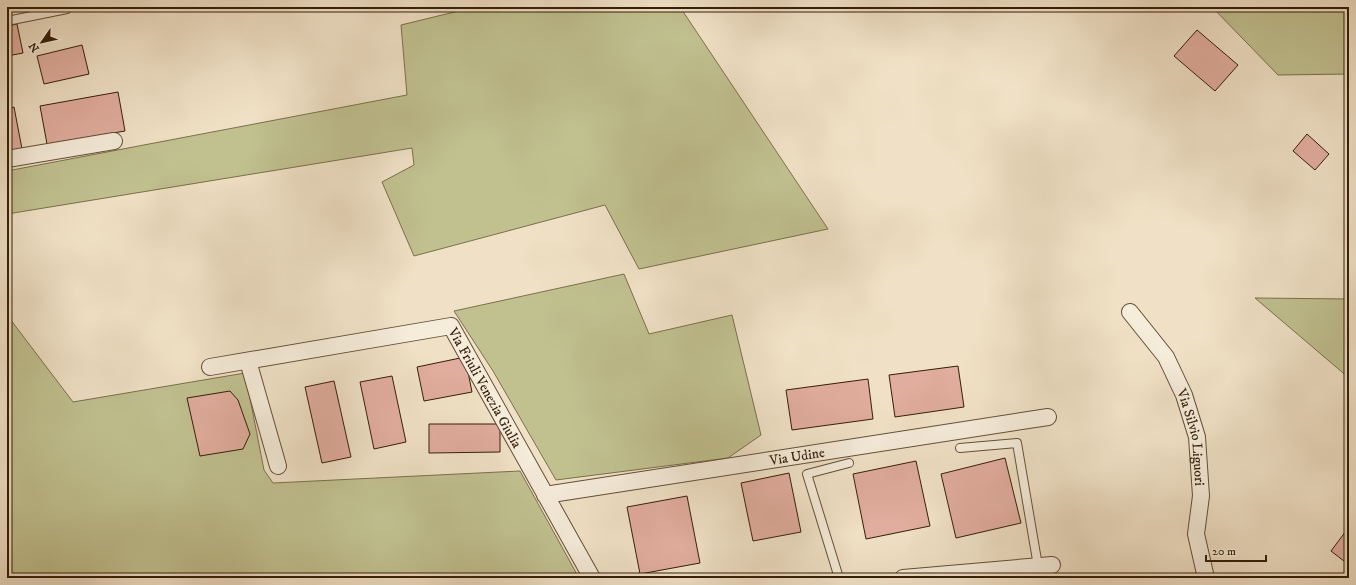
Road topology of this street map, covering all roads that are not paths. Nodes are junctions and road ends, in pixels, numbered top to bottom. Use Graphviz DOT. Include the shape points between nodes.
graph roads {
  1 [pos="67,9"];
  2 [pos="7,22"];
  3 [pos="114,141"];
  4 [pos="7,159"];
  5 [pos="1130,312"];
  6 [pos="248,361"];
  7 [pos="210,367"];
  8 [pos="1048,417"];
  9 [pos="960,448"];
  10 [pos="849,463"];
  11 [pos="278,466"];
  12 [pos="545,495"];
  13 [pos="1045,566"];
  14 [pos="592,578"];
  15 [pos="838,578"];
  16 [pos="903,578"];
  17 [pos="1206,578"];
  1 -- 2 [label="lane"];
  3 -- 4 [label="street"];
  5 -- 17 [label="street, Via Silvio Liguori" via="1166,357 1184,395 1197,437 1201,496 1196,534"];
  6 -- 7 [label="street, Via Friuli Venezia Giulia"];
  6 -- 11 [label="street"];
  6 -- 12 [label="street, Via Friuli Venezia Giulia" via="451,326"];
  8 -- 12 [label="street, Via Udine"];
  9 -- 13 [label="lane" via="1017,443"];
  10 -- 15 [label="lane" via="807,474"];
  12 -- 14 [label="street, Via Friuli Venezia Giulia"];
  13 -- 16 [label="street"];
}
